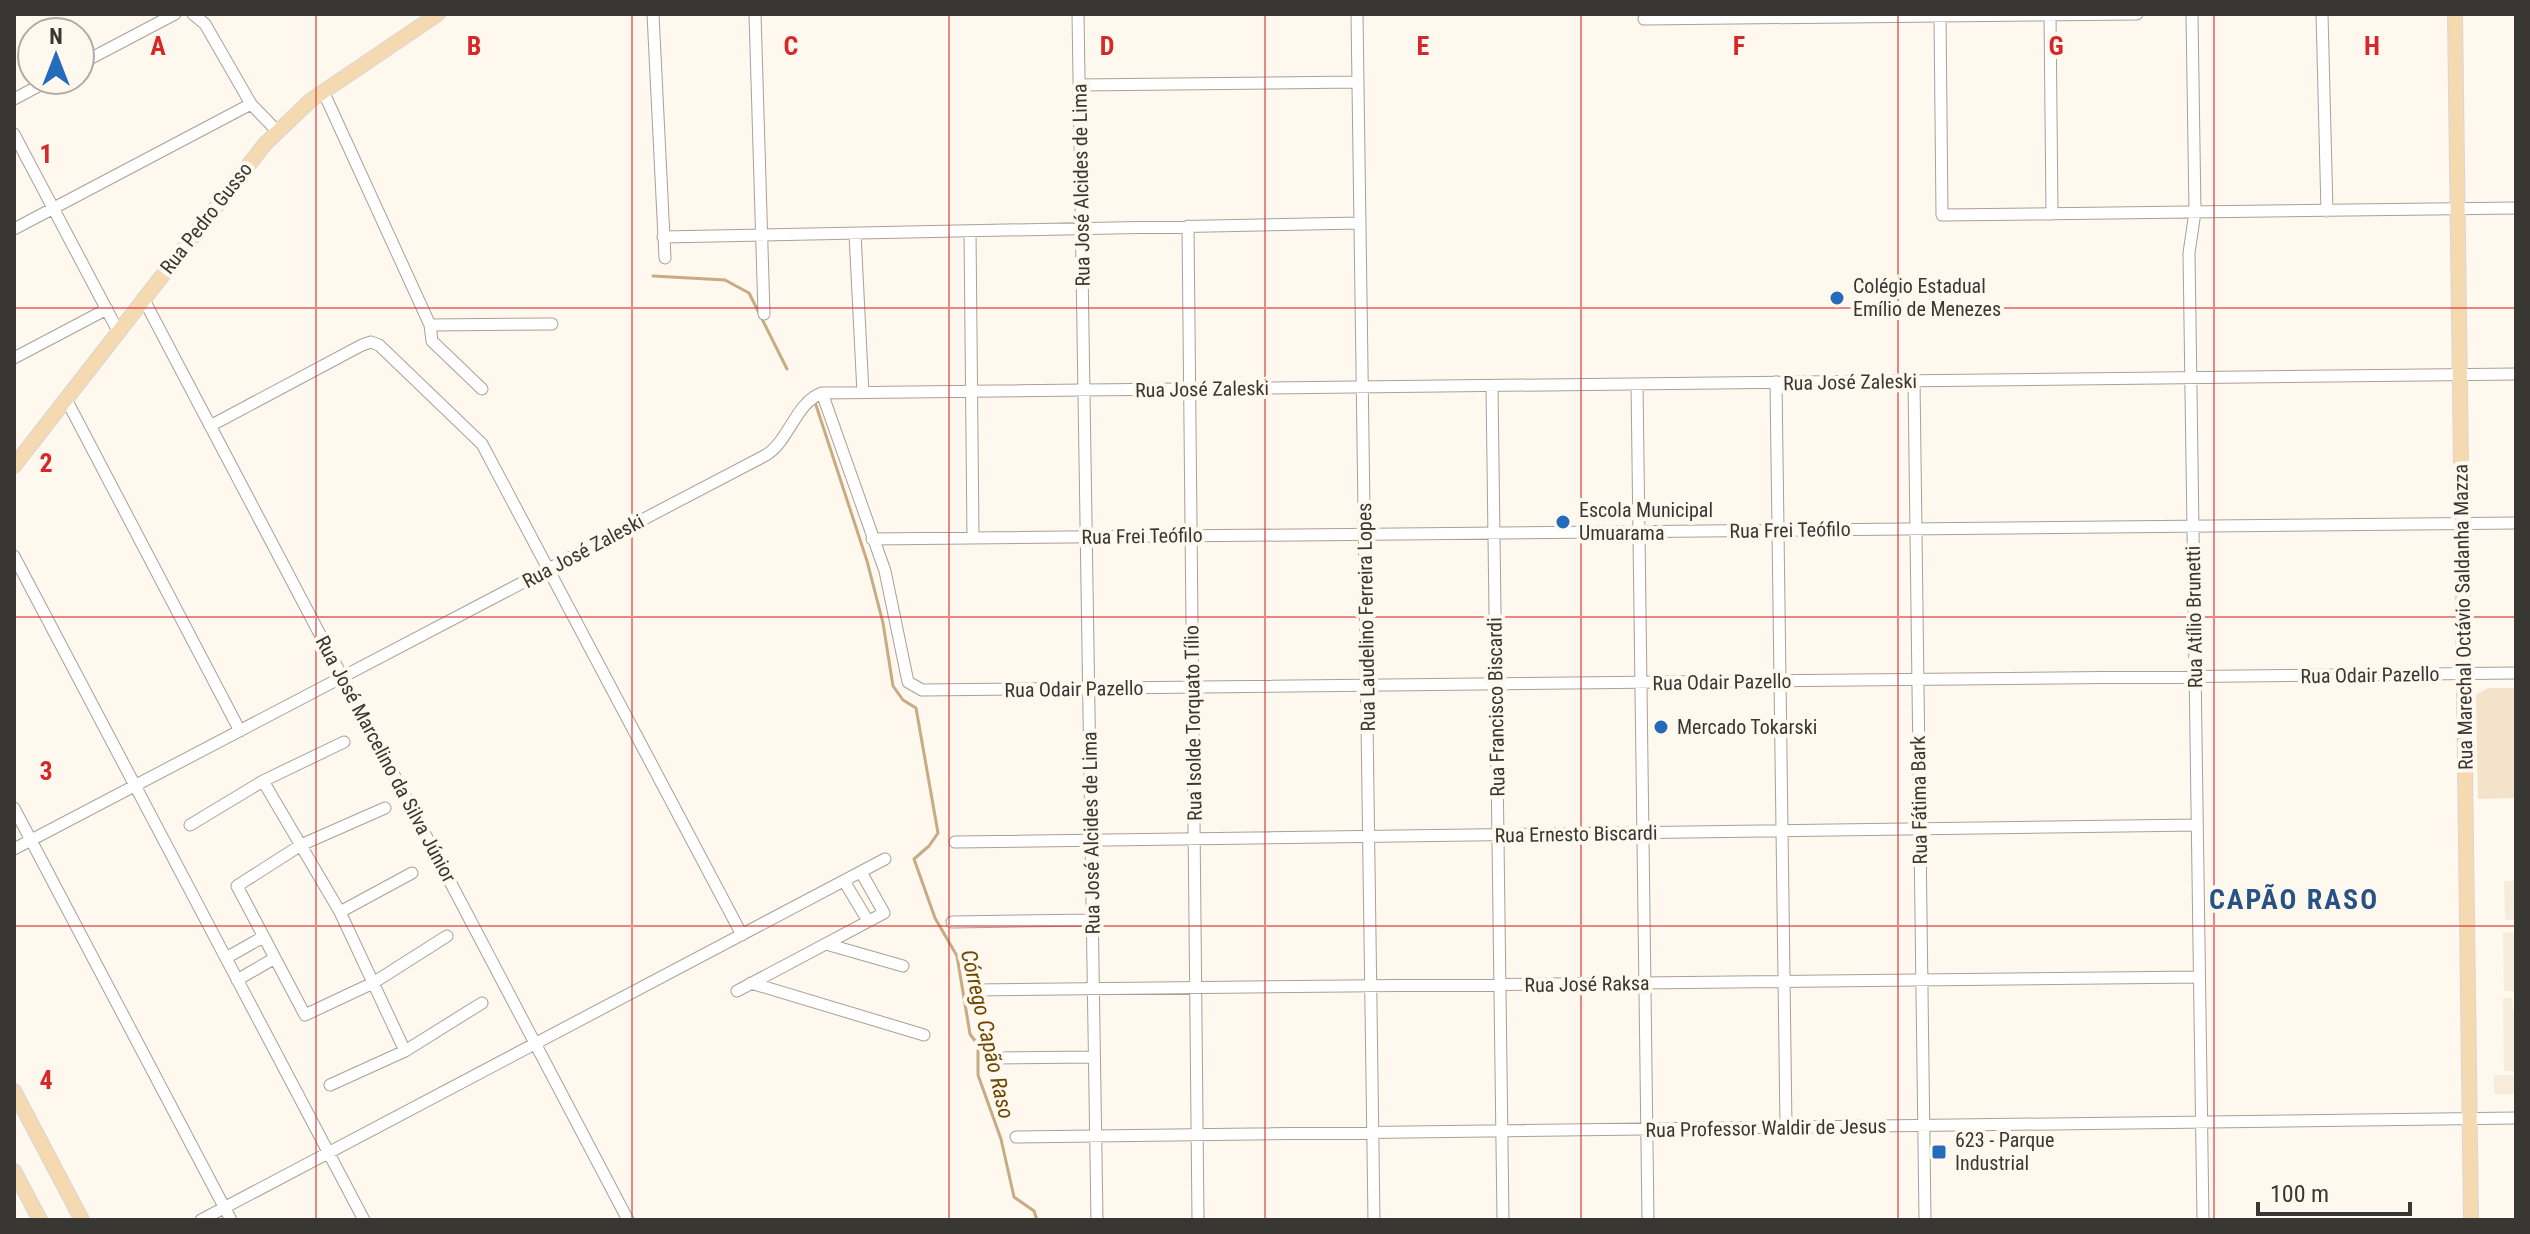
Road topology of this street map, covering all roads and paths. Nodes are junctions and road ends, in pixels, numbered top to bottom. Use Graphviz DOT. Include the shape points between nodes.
graph roads {
  1 [pos="175,14"];
  2 [pos="193,14"];
  3 [pos="438,14"];
  4 [pos="653,14"];
  5 [pos="755,14"];
  6 [pos="1078,14"];
  7 [pos="1357,14"];
  8 [pos="2050,14"];
  9 [pos="2137,14"];
  10 [pos="2192,14"];
  11 [pos="2322,14"];
  12 [pos="2455,14"];
  13 [pos="1940,16"];
  14 [pos="1644,19"];
  15 [pos="96,56"];
  16 [pos="1358,82"];
  17 [pos="1079,85"];
  18 [pos="323,91"];
  19 [pos="251,104"];
  20 [pos="277,131"];
  21 [pos="14,134"];
  22 [pos="53,208"];
  23 [pos="2516,208"];
  24 [pos="2458,209"];
  25 [pos="2327,211"];
  26 [pos="2195,212"];
  27 [pos="2052,214"];
  28 [pos="1360,223"];
  29 [pos="1188,226"];
  30 [pos="1081,227"];
  31 [pos="14,229"];
  32 [pos="970,232"];
  33 [pos="855,234"];
  34 [pos="761,236"];
  35 [pos="663,237"];
  36 [pos="665,258"];
  37 [pos="143,298"];
  38 [pos="107,309"];
  39 [pos="764,314"];
  40 [pos="552,324"];
  41 [pos="430,325"];
  42 [pos="118,331"];
  43 [pos="14,358"];
  44 [pos="2460,374"];
  45 [pos="2516,374"];
  46 [pos="2191,378"];
  47 [pos="1914,381"];
  48 [pos="1776,382"];
  49 [pos="1637,384"];
  50 [pos="1492,386"];
  51 [pos="1363,387"];
  52 [pos="482,389"];
  53 [pos="1190,389"];
  54 [pos="1084,390"];
  55 [pos="972,392"];
  56 [pos="822,393"];
  57 [pos="863,393"];
  58 [pos="66,399"];
  59 [pos="210,426"];
  60 [pos="14,466"];
  61 [pos="2516,523"];
  62 [pos="2462,524"];
  63 [pos="2193,526"];
  64 [pos="1916,529"];
  65 [pos="1778,530"];
  66 [pos="1639,532"];
  67 [pos="1494,533"];
  68 [pos="1365,534"];
  69 [pos="1191,536"];
  70 [pos="1086,537"];
  71 [pos="973,538"];
  72 [pos="872,539"];
  73 [pos="14,556"];
  74 [pos="549,569"];
  75 [pos="2516,673"];
  76 [pos="2464,674"];
  77 [pos="343,677"];
  78 [pos="2195,678"];
  79 [pos="1918,680"];
  80 [pos="1780,682"];
  81 [pos="1641,683"];
  82 [pos="1496,685"];
  83 [pos="1367,686"];
  84 [pos="1193,688"];
  85 [pos="1088,689"];
  86 [pos="240,731"];
  87 [pos="344,742"];
  88 [pos="263,781"];
  89 [pos="135,786"];
  90 [pos="14,808"];
  91 [pos="385,808"];
  92 [pos="190,825"];
  93 [pos="2197,825"];
  94 [pos="1920,829"];
  95 [pos="1782,831"];
  96 [pos="1643,833"];
  97 [pos="1498,835"];
  98 [pos="1369,836"];
  99 [pos="1194,839"];
  100 [pos="31,840"];
  101 [pos="1091,840"];
  102 [pos="955,842"];
  103 [pos="301,845"];
  104 [pos="14,849"];
  105 [pos="885,859"];
  106 [pos="861,872"];
  107 [pos="412,873"];
  108 [pos="844,881"];
  109 [pos="340,912"];
  110 [pos="1092,920"];
  111 [pos="868,921"];
  112 [pos="952,922"];
  113 [pos="742,935"];
  114 [pos="447,936"];
  115 [pos="263,937"];
  116 [pos="826,944"];
  117 [pos="226,958"];
  118 [pos="275,958"];
  119 [pos="903,966"];
  120 [pos="2199,977"];
  121 [pos="237,980"];
  122 [pos="1922,980"];
  123 [pos="1784,982"];
  124 [pos="373,983"];
  125 [pos="751,983"];
  126 [pos="1645,983"];
  127 [pos="1500,985"];
  128 [pos="1371,986"];
  129 [pos="1196,988"];
  130 [pos="1093,989"];
  131 [pos="974,990"];
  132 [pos="737,991"];
  133 [pos="482,1003"];
  134 [pos="924,1035"];
  135 [pos="536,1043"];
  136 [pos="405,1051"];
  137 [pos="1094,1057"];
  138 [pos="993,1058"];
  139 [pos="330,1085"];
  140 [pos="14,1091"];
  141 [pos="2470,1118"];
  142 [pos="2516,1118"];
  143 [pos="2201,1122"];
  144 [pos="1924,1126"];
  145 [pos="1786,1127"];
  146 [pos="1647,1129"];
  147 [pos="1502,1131"];
  148 [pos="1373,1133"];
  149 [pos="1197,1135"];
  150 [pos="1095,1136"];
  151 [pos="1016,1137"];
  152 [pos="329,1153"];
  153 [pos="14,1171"];
  154 [pos="224,1208"];
  155 [pos="40,1220"];
  156 [pos="82,1220"];
  157 [pos="201,1220"];
  158 [pos="231,1220"];
  159 [pos="364,1220"];
  160 [pos="628,1220"];
  161 [pos="1097,1220"];
  162 [pos="1198,1220"];
  163 [pos="1374,1220"];
  164 [pos="1503,1220"];
  165 [pos="1648,1220"];
  166 [pos="1925,1220"];
  167 [pos="2203,1220"];
  168 [pos="2471,1220"];
  1 -- 15 [label="street"];
  2 -- 19 [label="street" via="205,24"];
  3 -- 18 [label="main road, Rua Pedro Gusso"];
  4 -- 35 [label="street"];
  5 -- 34 [label="street"];
  6 -- 17 [label="street, Rua José Alcides de Lima"];
  7 -- 16 [label="street, Rua Laudelino Ferreira Lopes"];
  8 -- 9 [label="street"];
  8 -- 13 [label="street"];
  8 -- 27 [label="street"];
  10 -- 26 [label="street, Rua Atílio Brunetti"];
  11 -- 25 [label="street"];
  12 -- 24 [label="main road, Rua Marechal Octávio Saldanha Mazza"];
  13 -- 14 [label="street"];
  13 -- 27 [label="street" via="1942,215"];
  16 -- 17 [label="street"];
  16 -- 28 [label="street, Rua Laudelino Ferreira Lopes"];
  17 -- 30 [label="street, Rua José Alcides de Lima"];
  18 -- 20 [label="main road, Rua Pedro Gusso"];
  18 -- 41 [label="street"];
  19 -- 20 [label="street"];
  19 -- 22 [label="street"];
  20 -- 37 [label="main road, Rua Pedro Gusso"];
  21 -- 22 [label="street"];
  22 -- 31 [label="street"];
  22 -- 38 [label="street"];
  23 -- 24 [label="street"];
  24 -- 25 [label="street"];
  24 -- 44 [label="main road, Rua Marechal Octávio Saldanha Mazza"];
  25 -- 26 [label="street"];
  26 -- 27 [label="street"];
  26 -- 46 [label="street, Rua Atílio Brunetti" via="2189,253"];
  28 -- 29 [label="street"];
  28 -- 51 [label="street, Rua Laudelino Ferreira Lopes"];
  29 -- 30 [label="street"];
  29 -- 53 [label="street, Rua Isolde Torquato Tílio"];
  30 -- 32 [label="street"];
  30 -- 54 [label="street, Rua José Alcides de Lima"];
  32 -- 33 [label="street"];
  32 -- 55 [label="street"];
  33 -- 34 [label="street"];
  33 -- 57 [label="street"];
  34 -- 35 [label="street"];
  34 -- 39 [label="street"];
  35 -- 36 [label="street"];
  37 -- 42 [label="main road, Rua Pedro Gusso"];
  37 -- 59 [label="street, Rua José Marcelino da Silva Júnior"];
  38 -- 42 [label="street"];
  38 -- 43 [label="street"];
  40 -- 41 [label="street"];
  41 -- 52 [label="street" via="432,341"];
  42 -- 58 [label="main road, Rua Pedro Gusso"];
  44 -- 45 [label="street, Rua José Zaleski"];
  44 -- 46 [label="street, Rua José Zaleski"];
  44 -- 62 [label="main road, Rua Marechal Octávio Saldanha Mazza"];
  46 -- 47 [label="street, Rua José Zaleski"];
  46 -- 63 [label="street, Rua Atílio Brunetti"];
  47 -- 48 [label="street, Rua José Zaleski"];
  47 -- 64 [label="street, Rua Fátima Bark"];
  48 -- 49 [label="street, Rua José Zaleski"];
  48 -- 65 [label="street"];
  49 -- 50 [label="street, Rua José Zaleski"];
  49 -- 66 [label="street"];
  50 -- 51 [label="street, Rua José Zaleski"];
  50 -- 67 [label="street, Rua Francisco Biscardi"];
  51 -- 53 [label="street, Rua José Zaleski"];
  51 -- 68 [label="street, Rua Laudelino Ferreira Lopes"];
  53 -- 54 [label="street, Rua José Zaleski"];
  53 -- 69 [label="street, Rua Isolde Torquato Tílio"];
  54 -- 55 [label="street, Rua José Zaleski"];
  54 -- 70 [label="street, Rua José Alcides de Lima"];
  55 -- 57 [label="street, Rua José Zaleski"];
  55 -- 71 [label="street"];
  56 -- 57 [label="street, Rua José Zaleski"];
  56 -- 72 [label="street"];
  56 -- 74 [label="street, Rua José Zaleski" via="772,451"];
  58 -- 60 [label="main road, Rua Pedro Gusso"];
  58 -- 86 [label="street"];
  59 -- 74 [label="street" via="371,342 379,345 482,444"];
  59 -- 77 [label="street, Rua José Marcelino da Silva Júnior"];
  61 -- 62 [label="street, Rua Frei Teófilo"];
  62 -- 63 [label="street, Rua Frei Teófilo"];
  62 -- 76 [label="main road, Rua Marechal Octávio Saldanha Mazza"];
  63 -- 64 [label="street, Rua Frei Teófilo"];
  63 -- 78 [label="street, Rua Atílio Brunetti"];
  64 -- 65 [label="street, Rua Frei Teófilo"];
  64 -- 79 [label="street, Rua Fátima Bark"];
  65 -- 66 [label="street, Rua Frei Teófilo"];
  65 -- 80 [label="street"];
  66 -- 67 [label="street, Rua Frei Teófilo"];
  66 -- 81 [label="street"];
  67 -- 68 [label="street, Rua Frei Teófilo"];
  67 -- 82 [label="street, Rua Francisco Biscardi"];
  68 -- 69 [label="street, Rua Frei Teófilo"];
  68 -- 83 [label="street, Rua Laudelino Ferreira Lopes"];
  69 -- 70 [label="street, Rua Frei Teófilo"];
  69 -- 84 [label="street, Rua Isolde Torquato Tílio"];
  70 -- 71 [label="street, Rua Frei Teófilo"];
  70 -- 85 [label="street, Rua José Alcides de Lima"];
  71 -- 72 [label="street, Rua Frei Teófilo"];
  72 -- 85 [label="street, Rua Odair Pazello" via="885,571 908,682 928,691"];
  73 -- 89 [label="street"];
  74 -- 77 [label="street, Rua José Zaleski"];
  74 -- 113 [label="street"];
  75 -- 76 [label="street, Rua Odair Pazello"];
  76 -- 78 [label="street, Rua Odair Pazello"];
  76 -- 141 [label="main road, Rua Marechal Octávio Saldanha Mazza"];
  77 -- 86 [label="street, Rua José Zaleski"];
  77 -- 135 [label="street, Rua José Marcelino da Silva Júnior"];
  78 -- 79 [label="street, Rua Odair Pazello"];
  78 -- 93 [label="street, Rua Atílio Brunetti"];
  79 -- 80 [label="street, Rua Odair Pazello"];
  79 -- 94 [label="street, Rua Fátima Bark"];
  80 -- 81 [label="street, Rua Odair Pazello"];
  80 -- 95 [label="street"];
  81 -- 82 [label="street, Rua Odair Pazello"];
  81 -- 96 [label="street"];
  82 -- 83 [label="street, Rua Odair Pazello"];
  82 -- 97 [label="street, Rua Francisco Biscardi"];
  83 -- 84 [label="street, Rua Odair Pazello"];
  83 -- 98 [label="street, Rua Laudelino Ferreira Lopes"];
  84 -- 85 [label="street, Rua Odair Pazello"];
  84 -- 99 [label="street, Rua Isolde Torquato Tílio"];
  85 -- 101 [label="street, Rua José Alcides de Lima"];
  86 -- 89 [label="street, Rua José Zaleski"];
  87 -- 88 [label="street"];
  88 -- 92 [label="street"];
  88 -- 103 [label="street"];
  89 -- 100 [label="street, Rua José Zaleski"];
  89 -- 117 [label="street"];
  90 -- 100 [label="street"];
  91 -- 103 [label="street"];
  93 -- 94 [label="street, Rua Ernesto Biscardi"];
  93 -- 120 [label="street, Rua Atílio Brunetti"];
  94 -- 95 [label="street, Rua Ernesto Biscardi"];
  94 -- 122 [label="street, Rua Fátima Bark"];
  95 -- 96 [label="street, Rua Ernesto Biscardi"];
  95 -- 123 [label="street"];
  96 -- 97 [label="street, Rua Ernesto Biscardi"];
  96 -- 126 [label="street"];
  97 -- 98 [label="street, Rua Ernesto Biscardi"];
  97 -- 127 [label="street, Rua Francisco Biscardi"];
  98 -- 99 [label="street, Rua Ernesto Biscardi"];
  98 -- 128 [label="street, Rua Laudelino Ferreira Lopes"];
  99 -- 101 [label="street, Rua Ernesto Biscardi"];
  99 -- 129 [label="street, Rua Isolde Torquato Tílio"];
  100 -- 104 [label="street, Rua José Zaleski"];
  100 -- 154 [label="street"];
  101 -- 102 [label="street, Rua Ernesto Biscardi"];
  101 -- 110 [label="street, Rua José Alcides de Lima"];
  103 -- 109 [label="street"];
  103 -- 115 [label="street" via="237,886"];
  105 -- 106 [label="street"];
  106 -- 108 [label="street"];
  106 -- 111 [label="street" via="884,913"];
  107 -- 109 [label="street"];
  108 -- 111 [label="street"];
  108 -- 113 [label="street"];
  109 -- 124 [label="street"];
  110 -- 112 [label="street"];
  110 -- 130 [label="street, Rua José Alcides de Lima"];
  111 -- 116 [label="street"];
  113 -- 135 [label="street"];
  114 -- 124 [label="street"];
  115 -- 117 [label="street"];
  115 -- 118 [label="street"];
  116 -- 119 [label="street"];
  116 -- 125 [label="street"];
  117 -- 121 [label="street"];
  118 -- 121 [label="street"];
  118 -- 124 [label="street" via="305,1015"];
  120 -- 122 [label="street, Rua José Raksa"];
  120 -- 143 [label="street, Rua Atílio Brunetti"];
  121 -- 152 [label="street"];
  122 -- 123 [label="street, Rua José Raksa"];
  122 -- 144 [label="street, Rua Fátima Bark"];
  123 -- 126 [label="street, Rua José Raksa"];
  123 -- 145 [label="street"];
  124 -- 136 [label="street"];
  125 -- 132 [label="street"];
  125 -- 134 [label="street"];
  126 -- 127 [label="street, Rua José Raksa"];
  126 -- 146 [label="street"];
  127 -- 128 [label="street, Rua José Raksa"];
  127 -- 147 [label="street, Rua Francisco Biscardi"];
  128 -- 129 [label="street, Rua José Raksa"];
  128 -- 148 [label="street, Rua Laudelino Ferreira Lopes"];
  129 -- 130 [label="street, Rua José Raksa"];
  129 -- 149 [label="street, Rua Isolde Torquato Tílio"];
  130 -- 131 [label="street, Rua José Raksa"];
  130 -- 137 [label="street, Rua José Alcides de Lima"];
  133 -- 136 [label="street"];
  135 -- 152 [label="street"];
  135 -- 160 [label="street, Rua José Marcelino da Silva Júnior"];
  136 -- 139 [label="street"];
  137 -- 138 [label="street"];
  137 -- 150 [label="street, Rua José Alcides de Lima"];
  140 -- 156 [label="main road"];
  141 -- 142 [label="street, Rua Professor Waldir de Jesus"];
  141 -- 143 [label="street, Rua Professor Waldir de Jesus"];
  141 -- 168 [label="main road, Rua Marechal Octávio Saldanha Mazza"];
  143 -- 144 [label="street, Rua Professor Waldir de Jesus"];
  143 -- 167 [label="street, Rua Atílio Brunetti"];
  144 -- 145 [label="street, Rua Professor Waldir de Jesus"];
  144 -- 166 [label="street, Rua Fátima Bark"];
  145 -- 146 [label="street, Rua Professor Waldir de Jesus"];
  146 -- 147 [label="street, Rua Professor Waldir de Jesus"];
  146 -- 165 [label="street"];
  147 -- 148 [label="street, Rua Professor Waldir de Jesus"];
  147 -- 164 [label="street, Rua Francisco Biscardi"];
  148 -- 149 [label="street, Rua Professor Waldir de Jesus"];
  148 -- 163 [label="street, Rua Laudelino Ferreira Lopes"];
  149 -- 150 [label="street, Rua Professor Waldir de Jesus"];
  149 -- 162 [label="street, Rua Isolde Torquato Tílio"];
  150 -- 151 [label="street, Rua Professor Waldir de Jesus"];
  150 -- 161 [label="street, Rua José Alcides de Lima"];
  152 -- 154 [label="street"];
  152 -- 159 [label="street"];
  153 -- 155 [label="main road"];
  154 -- 157 [label="street"];
  154 -- 158 [label="street"];
}
